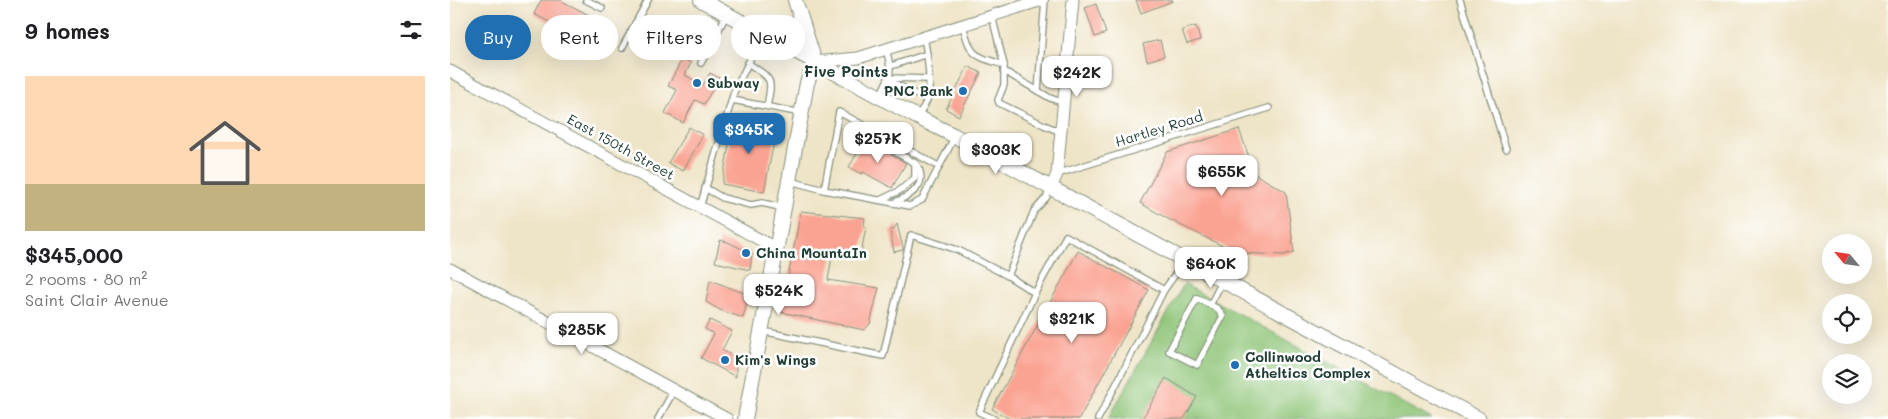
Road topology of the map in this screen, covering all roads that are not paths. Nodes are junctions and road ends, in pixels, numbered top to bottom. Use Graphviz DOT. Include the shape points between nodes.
graph roads {
  1 [pos="587,0"];
  2 [pos="648,0"];
  3 [pos="701,0"];
  4 [pos="795,0"];
  5 [pos="1043,0"];
  6 [pos="1073,0"];
  7 [pos="1460,0"];
  8 [pos="602,8"];
  9 [pos="727,14"];
  10 [pos="731,16"];
  11 [pos="992,16"];
  12 [pos="964,25"];
  13 [pos="924,37"];
  14 [pos="622,48"];
  15 [pos="886,49"];
  16 [pos="928,54"];
  17 [pos="805,56"];
  18 [pos="750,60"];
  19 [pos="815,62"];
  20 [pos="701,63"];
  21 [pos="748,63"];
  22 [pos="891,66"];
  23 [pos="1004,68"];
  24 [pos="450,72"];
  25 [pos="889,79"];
  26 [pos="928,79"];
  27 [pos="1038,91"];
  28 [pos="879,97"];
  29 [pos="732,100"];
  30 [pos="927,100"];
  31 [pos="1064,104"];
  32 [pos="767,106"];
  33 [pos="1269,108"];
  34 [pos="802,112"];
  35 [pos="917,117"];
  36 [pos="857,122"];
  37 [pos="1061,132"];
  38 [pos="955,136"];
  39 [pos="1506,149"];
  40 [pos="915,162"];
  41 [pos="938,166"];
  42 [pos="1057,174"];
  43 [pos="790,181"];
  44 [pos="705,188"];
  45 [pos="1051,188"];
  46 [pos="824,190"];
  47 [pos="880,200"];
  48 [pos="893,203"];
  49 [pos="700,207"];
  50 [pos="785,208"];
  51 [pos="777,250"];
  52 [pos="1186,260"];
  53 [pos="450,269"];
  54 [pos="1008,276"];
  55 [pos="1223,280"];
  56 [pos="1164,290"];
  57 [pos="1035,293"];
  58 [pos="1210,305"];
  59 [pos="762,331"];
  60 [pos="674,390"];
  61 [pos="658,419"];
  62 [pos="727,419"];
  63 [pos="746,419"];
  64 [pos="994,419"];
  65 [pos="1098,419"];
  66 [pos="1479,419"];
  1 -- 8 [label="lane"];
  2 -- 14 [label="lane"];
  3 -- 9 [label="street"];
  4 -- 19 [label="street"];
  5 -- 11 [label="street"];
  5 -- 27 [label="lane"];
  6 -- 31 [label="street"];
  7 -- 39 [label="lane"];
  9 -- 10 [label="street"];
  9 -- 20 [label="lane"];
  11 -- 12 [label="street"];
  11 -- 23 [label="lane"];
  12 -- 13 [label="street"];
  12 -- 23 [label="lane" via="968,46 975,55"];
  13 -- 15 [label="street"];
  13 -- 16 [label="lane"];
  15 -- 19 [label="street" via="858,58"];
  15 -- 22 [label="lane"];
  16 -- 22 [label="lane"];
  16 -- 26 [label="lane"];
  17 -- 19 [label="street"];
  18 -- 21 [label="lane"];
  19 -- 28 [label="street"];
  19 -- 34 [label="street"];
  21 -- 29 [label="lane"];
  21 -- 32 [label="lane" via="768,77 771,84"];
  22 -- 25 [label="lane"];
  23 -- 27 [label="lane"];
  23 -- 37 [label="lane" via="999,104"];
  24 -- 49 [label="street, East 150th Street"];
  25 -- 26 [label="lane"];
  25 -- 28 [label="lane"];
  25 -- 30 [label="lane"];
  26 -- 30 [label="lane"];
  27 -- 31 [label="lane"];
  28 -- 35 [label="street"];
  29 -- 32 [label="lane"];
  29 -- 44 [label="lane"];
  30 -- 35 [label="lane"];
  31 -- 37 [label="street"];
  32 -- 34 [label="lane"];
  33 -- 42 [label="lane, Hartley Road"];
  34 -- 43 [label="street"];
  35 -- 38 [label="street"];
  36 -- 40 [label="lane" via="862,133"];
  36 -- 41 [label="lane"];
  36 -- 46 [label="lane" via="839,112"];
  37 -- 42 [label="street"];
  38 -- 41 [label="lane"];
  38 -- 45 [label="street"];
  40 -- 47 [label="lane" via="915,178"];
  40 -- 48 [label="lane" via="921,180 918,188"];
  41 -- 48 [label="lane" via="922,200 910,206"];
  42 -- 45 [label="street"];
  43 -- 46 [label="lane"];
  43 -- 50 [label="street"];
  44 -- 49 [label="lane"];
  44 -- 50 [label="lane" via="723,198 742,203"];
  45 -- 52 [label="street"];
  45 -- 54 [label="lane" via="1034,211"];
  46 -- 47 [label="lane"];
  47 -- 48 [label="lane"];
  49 -- 51 [label="street, East 150th Street"];
  50 -- 51 [label="street"];
  51 -- 59 [label="street"];
  52 -- 55 [label="street"];
  52 -- 56 [label="lane"];
  53 -- 60 [label="street"];
  54 -- 57 [label="lane"];
  54 -- 59 [label="lane" via="958,250 911,235 883,356"];
  55 -- 58 [label="lane"];
  55 -- 66 [label="street"];
  56 -- 57 [label="lane" via="1066,236"];
  56 -- 65 [label="lane"];
  57 -- 64 [label="lane" via="978,412"];
  58 -- 58 [label="lane" via="1197,298 1169,351 1197,365 1224,316"];
  59 -- 63 [label="street"];
  60 -- 61 [label="lane"];
  60 -- 62 [label="street"];
}
